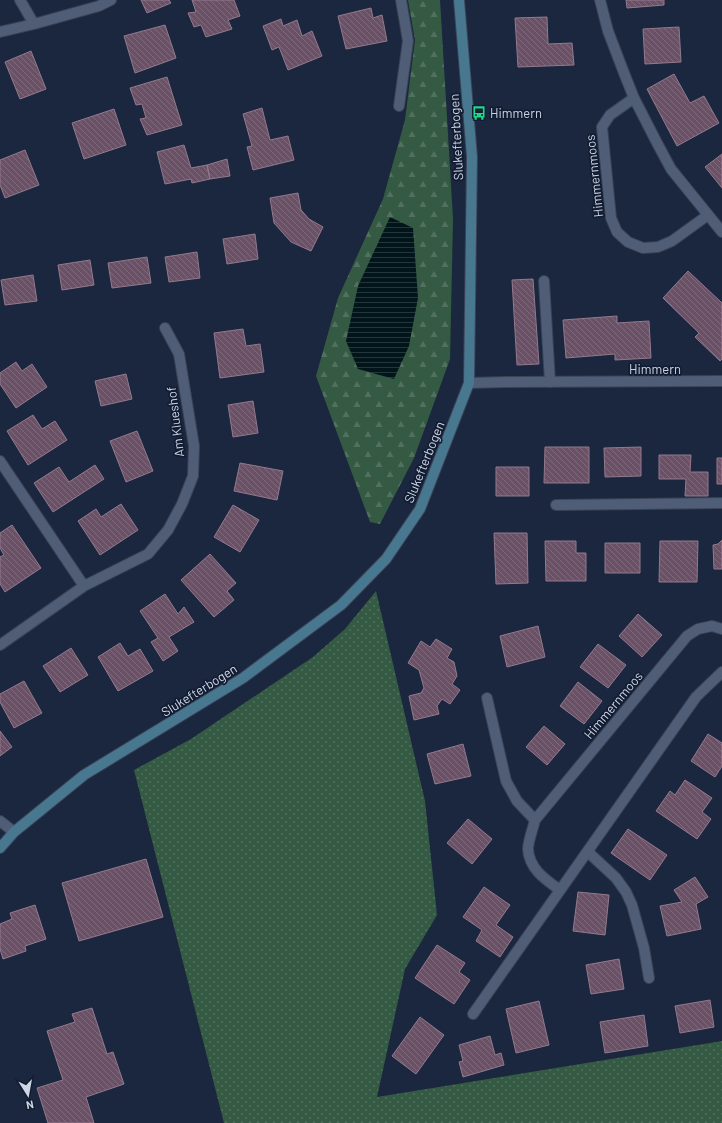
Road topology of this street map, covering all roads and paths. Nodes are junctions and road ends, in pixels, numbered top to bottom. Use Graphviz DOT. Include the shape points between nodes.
graph roads {
  1 [pos="20,0"];
  2 [pos="111,0"];
  3 [pos="401,0"];
  4 [pos="459,0"];
  5 [pos="600,0"];
  6 [pos="34,24"];
  7 [pos="0,32"];
  8 [pos="634,98"];
  9 [pos="399,106"];
  10 [pos="708,215"];
  11 [pos="722,232"];
  12 [pos="544,281"];
  13 [pos="165,328"];
  14 [pos="722,381"];
  15 [pos="550,382"];
  16 [pos="469,383"];
  17 [pos="0,461"];
  18 [pos="722,503"];
  19 [pos="556,505"];
  20 [pos="84,586"];
  21 [pos="722,629"];
  22 [pos="0,645"];
  23 [pos="722,672"];
  24 [pos="487,698"];
  25 [pos="535,820"];
  26 [pos="0,821"];
  27 [pos="14,832"];
  28 [pos="0,848"];
  29 [pos="588,852"];
  30 [pos="560,890"];
  31 [pos="649,978"];
  32 [pos="473,1014"];
  1 -- 6 [label="street"];
  2 -- 6 [label="street" via="99,6"];
  3 -- 9 [label="street" via="408,41"];
  4 -- 16 [label="street, Slukefterbogen" via="472,157"];
  5 -- 8 [label="street" via="608,31"];
  6 -- 7 [label="street"];
  8 -- 10 [label="street" via="671,169"];
  8 -- 10 [label="street, Himmernmoos" via="610,114 602,127 610,218 617,232 628,242 643,248 658,247 672,241"];
  10 -- 11 [label="street"];
  12 -- 15 [label="street"];
  13 -- 20 [label="street, Am Klueshof" via="179,354 194,446 193,476 168,530 148,554"];
  14 -- 15 [label="street, Himmern"];
  15 -- 16 [label="street, Himmern"];
  16 -- 27 [label="street, Slukefterbogen" via="420,509 386,559 342,605 244,678 84,775"];
  17 -- 20 [label="street"];
  18 -- 19 [label="street"];
  20 -- 22 [label="street, Am Klueshof"];
  21 -- 25 [label="street, Himmernmoos" via="712,626 698,629 687,636"];
  23 -- 29 [label="street" via="696,697"];
  24 -- 25 [label="street" via="506,781 517,801"];
  25 -- 30 [label="street, Himmernmoos" via="528,848 532,864 542,877"];
  26 -- 27 [label="street"];
  27 -- 28 [label="street, Slukefterbogen"];
  29 -- 30 [label="street"];
  29 -- 31 [label="street" via="616,878 626,892 644,948"];
  30 -- 32 [label="street"];
}
